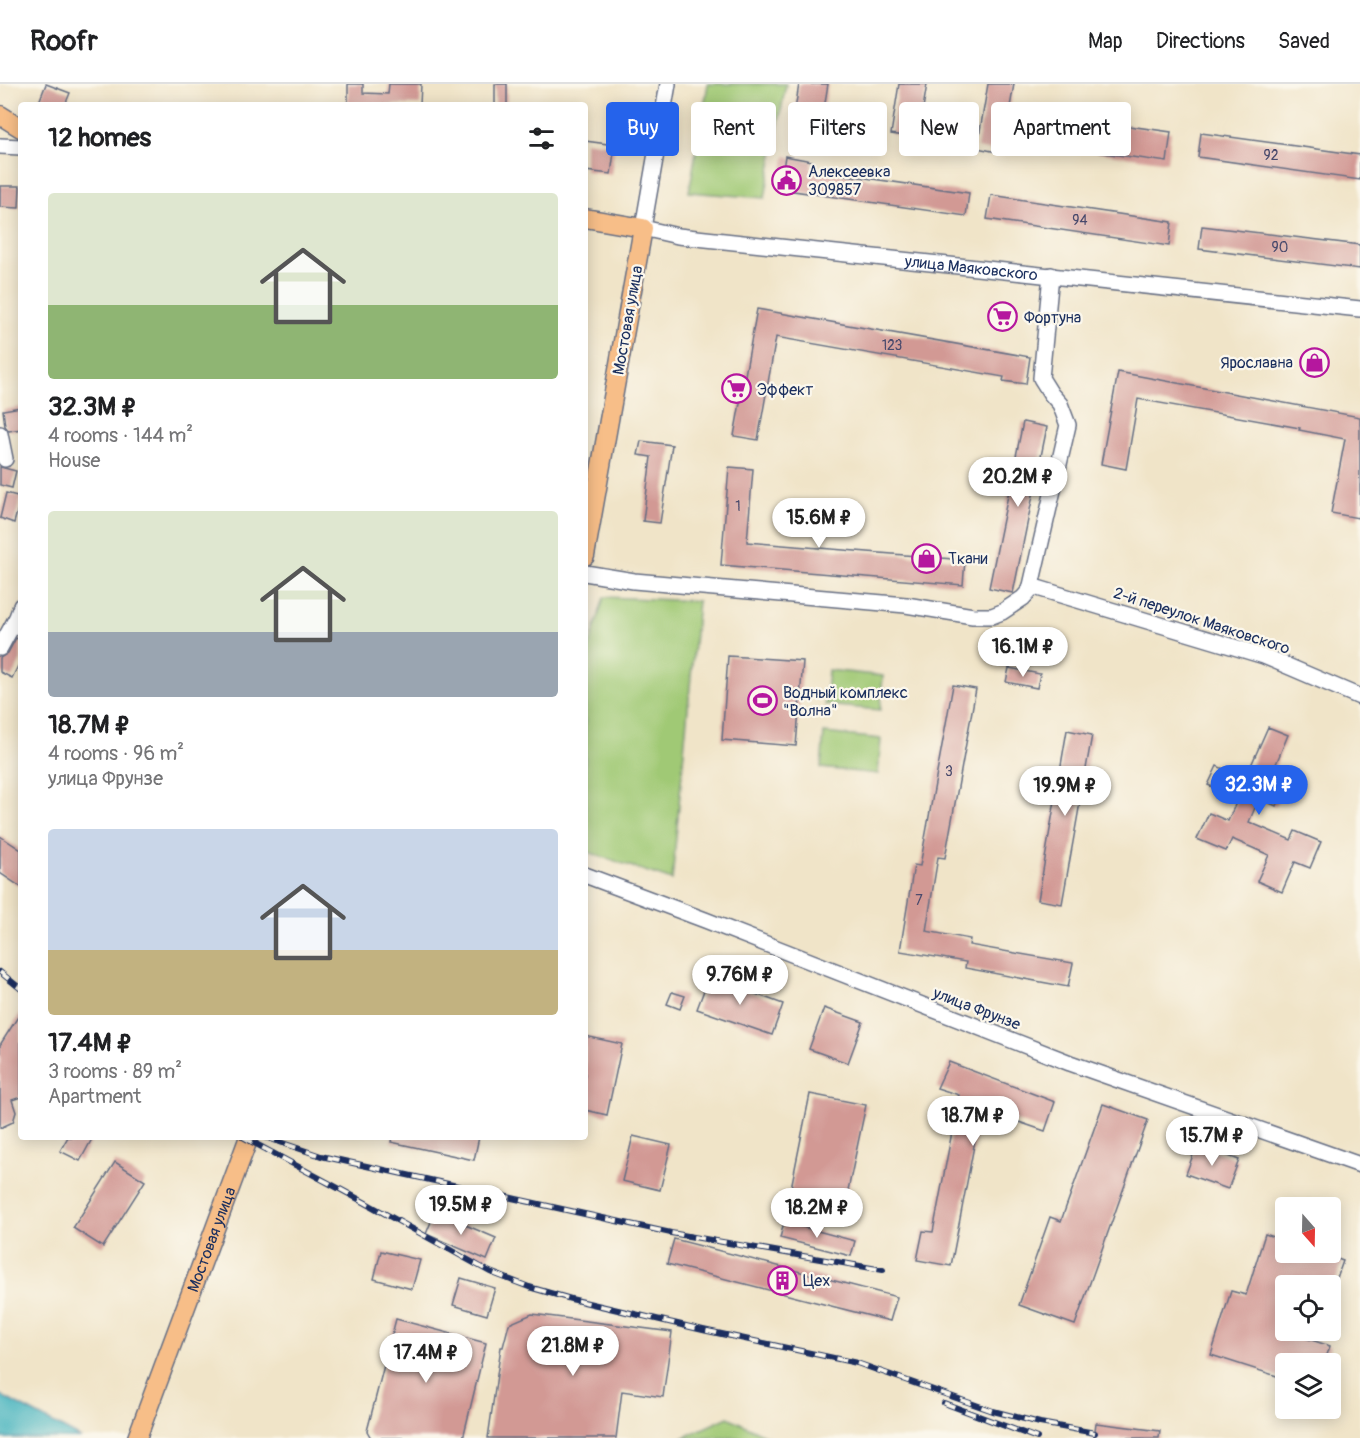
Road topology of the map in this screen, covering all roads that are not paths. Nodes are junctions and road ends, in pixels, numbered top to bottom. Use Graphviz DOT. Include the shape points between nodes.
graph roads {
  1 [pos="668,84"];
  2 [pos="0,115"];
  3 [pos="18,126"];
  4 [pos="0,146"];
  5 [pos="18,147"];
  6 [pos="588,219"];
  7 [pos="643,228"];
  8 [pos="1051,275"];
  9 [pos="1360,309"];
  10 [pos="0,434"];
  11 [pos="5,459"];
  12 [pos="588,539"];
  13 [pos="588,573"];
  14 [pos="1031,586"];
  15 [pos="18,617"];
  16 [pos="0,648"];
  17 [pos="1360,697"];
  18 [pos="588,876"];
  19 [pos="248,1140"];
  20 [pos="1360,1165"];
  21 [pos="137,1438"];
  1 -- 7 [label="street, Мостовая улица"];
  2 -- 3 [label="main road"];
  4 -- 5 [label="street"];
  6 -- 7 [label="main road, улица Маяковского"];
  7 -- 8 [label="street, улица Маяковского" via="690,237"];
  7 -- 12 [label="main road, Мостовая улица"];
  8 -- 9 [label="street, улица Маяковского"];
  8 -- 14 [label="street" via="1041,378 1060,404 1068,425"];
  10 -- 11 [label="street"];
  13 -- 14 [label="street" via="906,605 973,616 1002,612 1023,598"];
  14 -- 17 [label="street, 2-й переулок Маяковского" via="1264,656"];
  15 -- 16 [label="street"];
  18 -- 20 [label="street, улица Фрунзе" via="1070,1064"];
  19 -- 21 [label="main road, Мостовая улица"];
}
